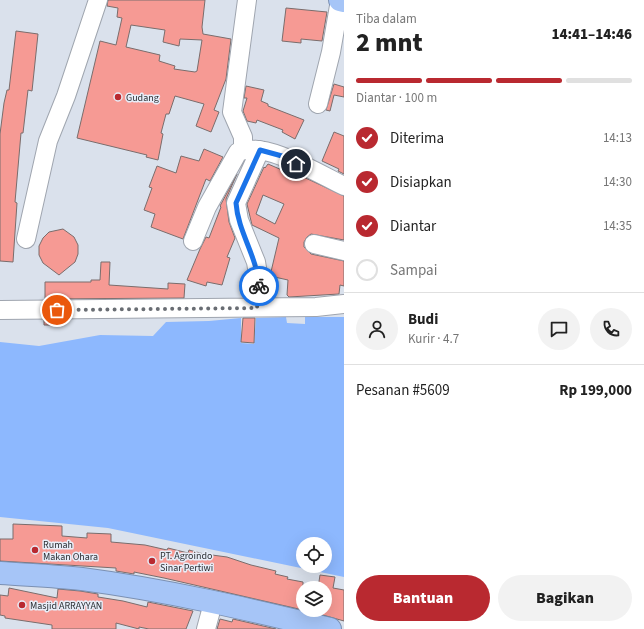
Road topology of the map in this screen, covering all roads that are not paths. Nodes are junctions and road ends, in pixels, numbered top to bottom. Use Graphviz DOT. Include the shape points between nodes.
graph roads {
  1 [pos="98,0"];
  2 [pos="247,0"];
  3 [pos="340,0"];
  4 [pos="344,1"];
  5 [pos="318,104"];
  6 [pos="251,150"];
  7 [pos="344,186"];
  8 [pos="26,239"];
  9 [pos="193,241"];
  10 [pos="314,244"];
  11 [pos="344,251"];
  12 [pos="344,304"];
  13 [pos="257,308"];
  14 [pos="0,310"];
  15 [pos="0,573"];
  16 [pos="213,603"];
  17 [pos="206,629"];
  18 [pos="330,629"];
  1 -- 8 [label="street" via="48,141"];
  2 -- 6 [label="street" via="232,112"];
  3 -- 4 [label="highway"];
  3 -- 5 [label="street"];
  6 -- 7 [label="street" via="282,156"];
  6 -- 9 [label="street" via="238,152 207,207"];
  6 -- 13 [label="street" via="236,203 256,262"];
  10 -- 11 [label="street"];
  12 -- 13 [label="street"];
  13 -- 14 [label="street"];
  15 -- 16 [label="highway" via="81,579"];
  16 -- 17 [label="street"];
  16 -- 18 [label="highway"];
}
